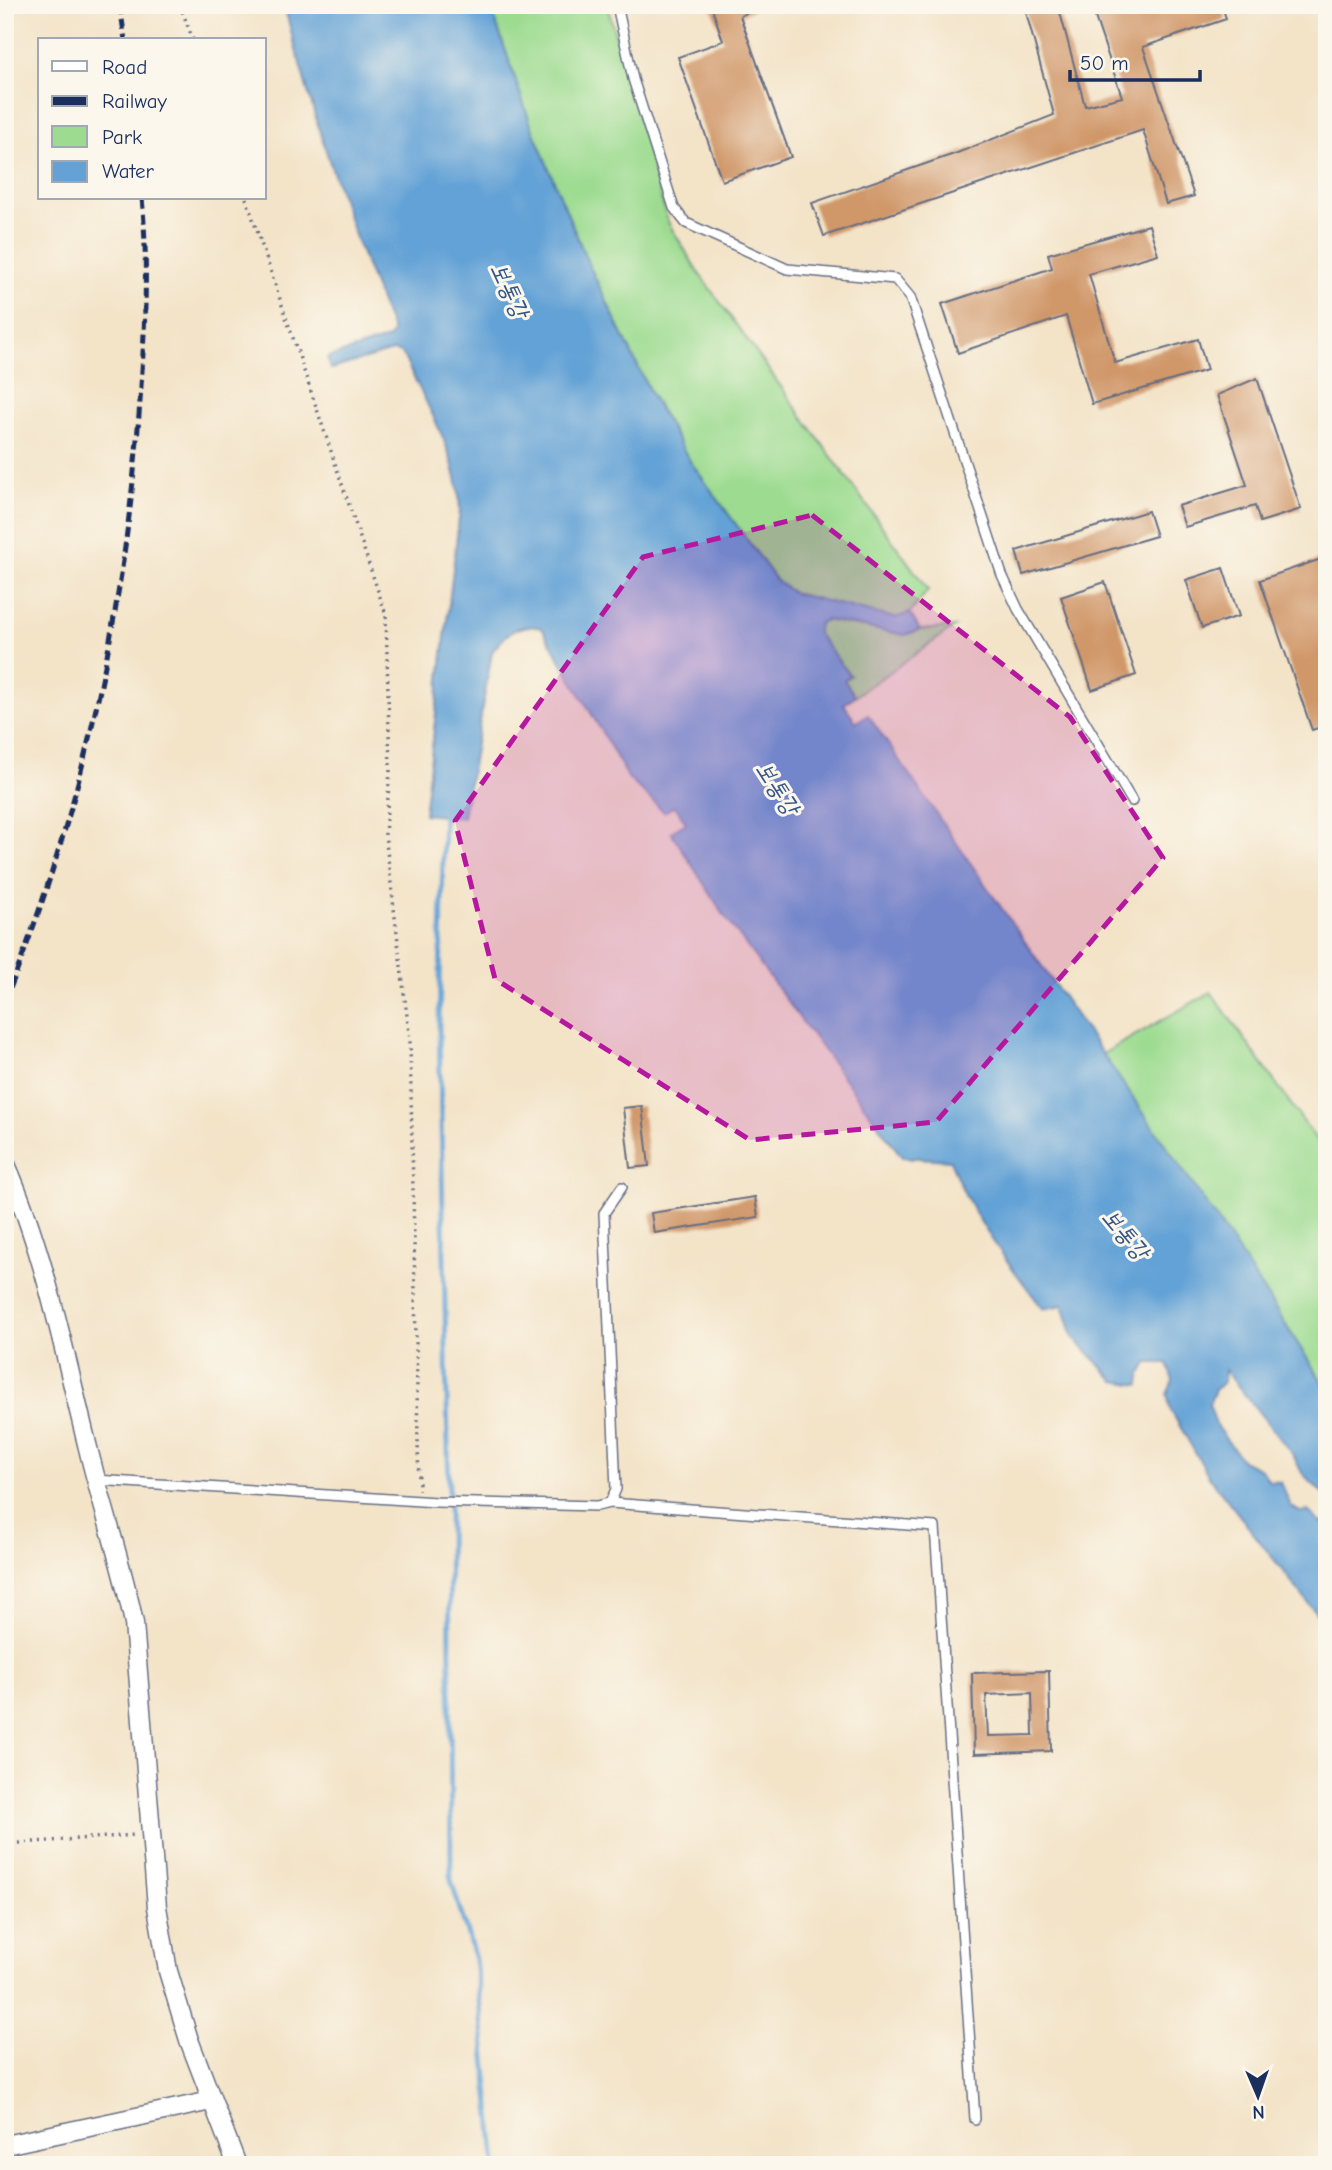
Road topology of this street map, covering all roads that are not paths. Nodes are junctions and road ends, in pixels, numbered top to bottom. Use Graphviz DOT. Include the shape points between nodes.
graph roads {
  1 [pos="617,5"];
  2 [pos="1132,801"];
  3 [pos="5,1162"];
  4 [pos="622,1187"];
  5 [pos="96,1480"];
  6 [pos="610,1503"];
  7 [pos="211,2101"];
  8 [pos="975,2119"];
  9 [pos="5,2145"];
  10 [pos="237,2165"];
  1 -- 2 [label="lane" via="637,92 674,208 686,223 787,268 895,279 909,297 1002,575"];
  3 -- 5 [label="street" via="29,1221"];
  4 -- 6 [label="lane" via="604,1213 616,1489"];
  5 -- 6 [label="lane" via="436,1502"];
  5 -- 7 [label="street" via="134,1623 153,1869 168,1971"];
  6 -- 8 [label="lane" via="935,1527"];
  7 -- 9 [label="street"];
  7 -- 10 [label="street"];
}
